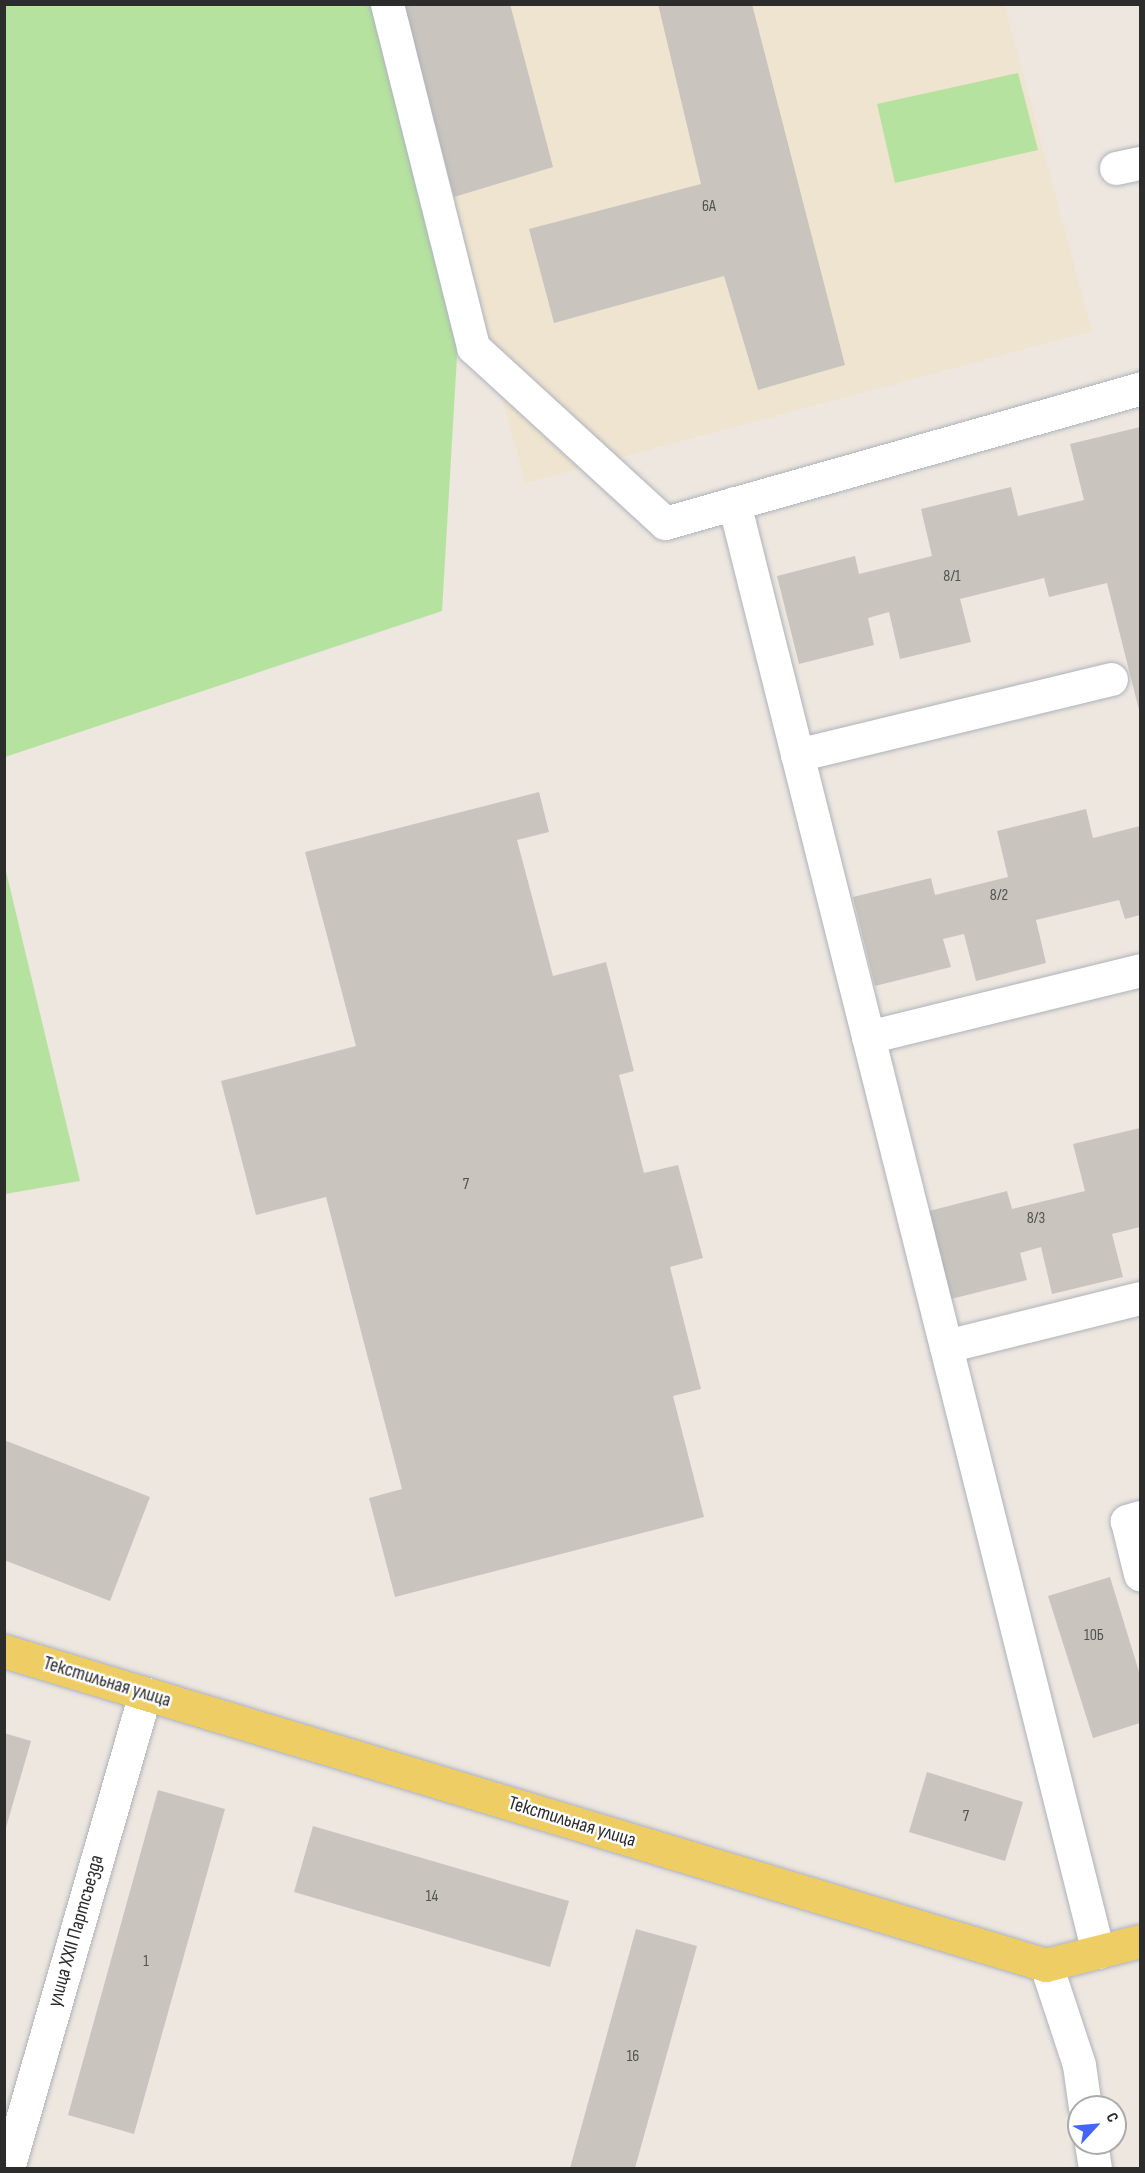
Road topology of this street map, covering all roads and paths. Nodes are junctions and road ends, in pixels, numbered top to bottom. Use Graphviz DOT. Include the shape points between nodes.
graph roads {
  1 [pos="387,4"];
  2 [pos="1140,389"];
  3 [pos="734,503"];
  4 [pos="1111,679"];
  5 [pos="797,755"];
  6 [pos="1140,970"];
  7 [pos="868,1037"];
  8 [pos="1140,1298"];
  9 [pos="946,1346"];
  10 [pos="1140,1517"];
  11 [pos="1140,1574"];
  12 [pos="4,1651"];
  13 [pos="145,1693"];
  14 [pos="1140,1941"];
  15 [pos="1098,1952"];
  16 [pos="1046,1965"];
  17 [pos="1083,2095"];
  18 [pos="8,2169"];
  1 -- 3 [label="street" via="473,347 665,523"];
  2 -- 3 [label="street"];
  3 -- 5 [label="street"];
  4 -- 5 [label="street"];
  5 -- 7 [label="street"];
  6 -- 7 [label="street"];
  7 -- 9 [label="street"];
  8 -- 9 [label="street"];
  9 -- 15 [label="street"];
  10 -- 11 [label="street" via="1127,1521"];
  12 -- 13 [label="main road, Текстильная улица"];
  13 -- 16 [label="main road, Текстильная улица"];
  13 -- 18 [label="street, улица XXII Партсъезда"];
  14 -- 15 [label="main road"];
  15 -- 16 [label="main road"];
  16 -- 17 [label="street" via="1079,2065"];
}
